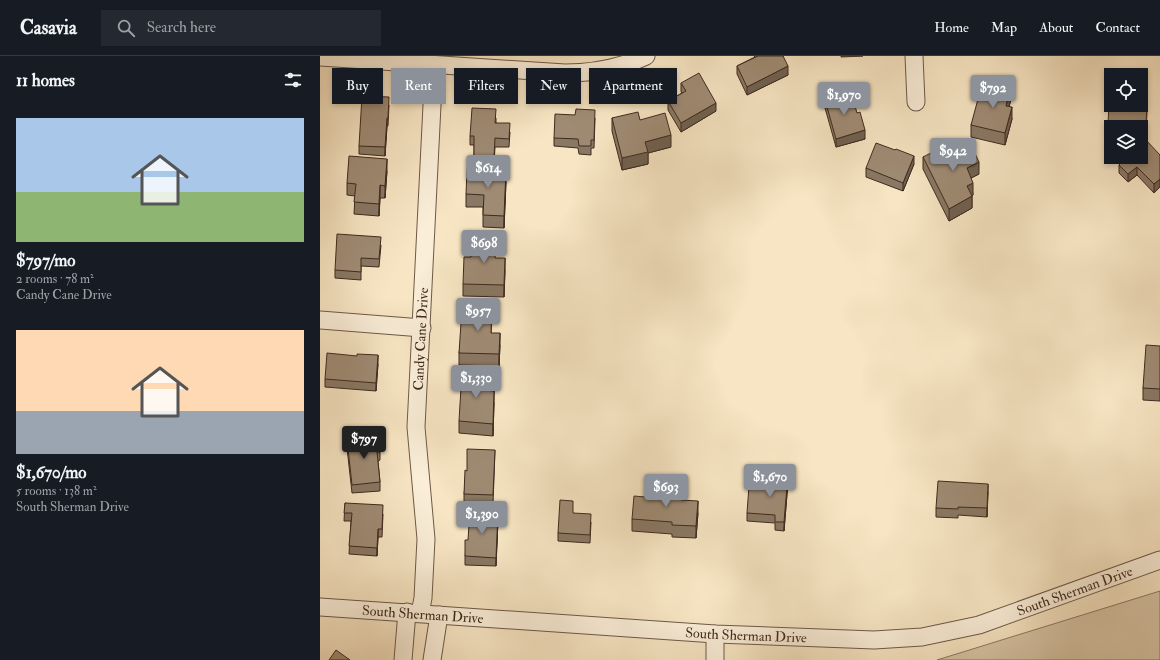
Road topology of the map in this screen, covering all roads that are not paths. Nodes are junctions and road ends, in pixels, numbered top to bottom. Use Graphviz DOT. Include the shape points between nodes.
graph roads {
  1 [pos="646,56"];
  2 [pos="914,56"];
  3 [pos="320,58"];
  4 [pos="543,64"];
  5 [pos="434,65"];
  6 [pos="916,102"];
  7 [pos="320,320"];
  8 [pos="422,328"];
  9 [pos="1160,560"];
  10 [pos="320,607"];
  11 [pos="414,613"];
  12 [pos="439,615"];
  13 [pos="715,634"];
  14 [pos="403,660"];
  15 [pos="432,660"];
  16 [pos="715,660"];
  1 -- 4 [label="street" via="600,71 573,73"];
  2 -- 6 [label="street"];
  3 -- 5 [label="street"];
  4 -- 5 [label="street"];
  5 -- 8 [label="street, Candy Cane Drive"];
  7 -- 8 [label="street"];
  8 -- 11 [label="street, Candy Cane Drive" via="416,427 426,556 423,598"];
  9 -- 13 [label="street, South Sherman Drive" via="979,625 926,636 874,640"];
  10 -- 11 [label="street, South Sherman Drive"];
  11 -- 12 [label="street, South Sherman Drive"];
  11 -- 14 [label="street, Candy Cane Drive"];
  12 -- 13 [label="street, South Sherman Drive"];
  12 -- 15 [label="street"];
  13 -- 16 [label="street"];
}
